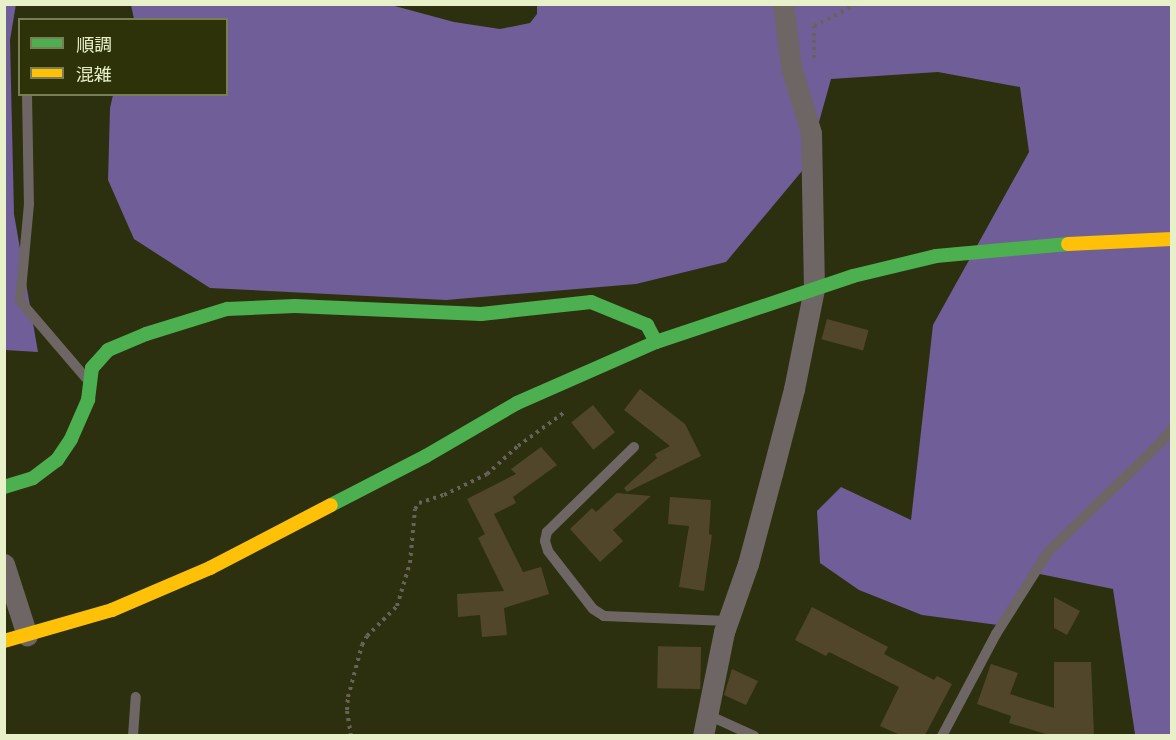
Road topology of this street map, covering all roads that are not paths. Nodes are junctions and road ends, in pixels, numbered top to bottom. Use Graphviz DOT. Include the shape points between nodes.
graph roads {
  1 [pos="783,4"];
  2 [pos="27,96"];
  3 [pos="1172,239"];
  4 [pos="814,289"];
  5 [pos="656,342"];
  6 [pos="90,383"];
  7 [pos="1172,429"];
  8 [pos="634,447"];
  9 [pos="4,487"];
  10 [pos="4,564"];
  11 [pos="728,621"];
  12 [pos="27,635"];
  13 [pos="4,641"];
  14 [pos="136,697"];
  15 [pos="706,725"];
  16 [pos="133,735"];
  17 [pos="754,735"];
  18 [pos="944,735"];
  1 -- 4 [label="street" via="791,67 811,133"];
  2 -- 6 [label="lane" via="29,204 20,301"];
  3 -- 4 [label="street" via="1085,242 936,256"];
  4 -- 5 [label="street"];
  4 -- 11 [label="street" via="772,474"];
  5 -- 6 [label="street" via="647,325 591,302 481,314 295,306 227,309 108,350 92,368"];
  5 -- 12 [label="street" via="517,403 426,456 210,568 112,610"];
  6 -- 9 [label="street" via="84,410 57,460 33,478"];
  7 -- 18 [label="lane" via="1048,552 996,634"];
  8 -- 11 [label="lane" via="547,532 548,551 593,609 604,616"];
  10 -- 12 [label="street"];
  11 -- 15 [label="street"];
  12 -- 13 [label="street"];
  14 -- 16 [label="lane"];
  15 -- 17 [label="lane"];
}
